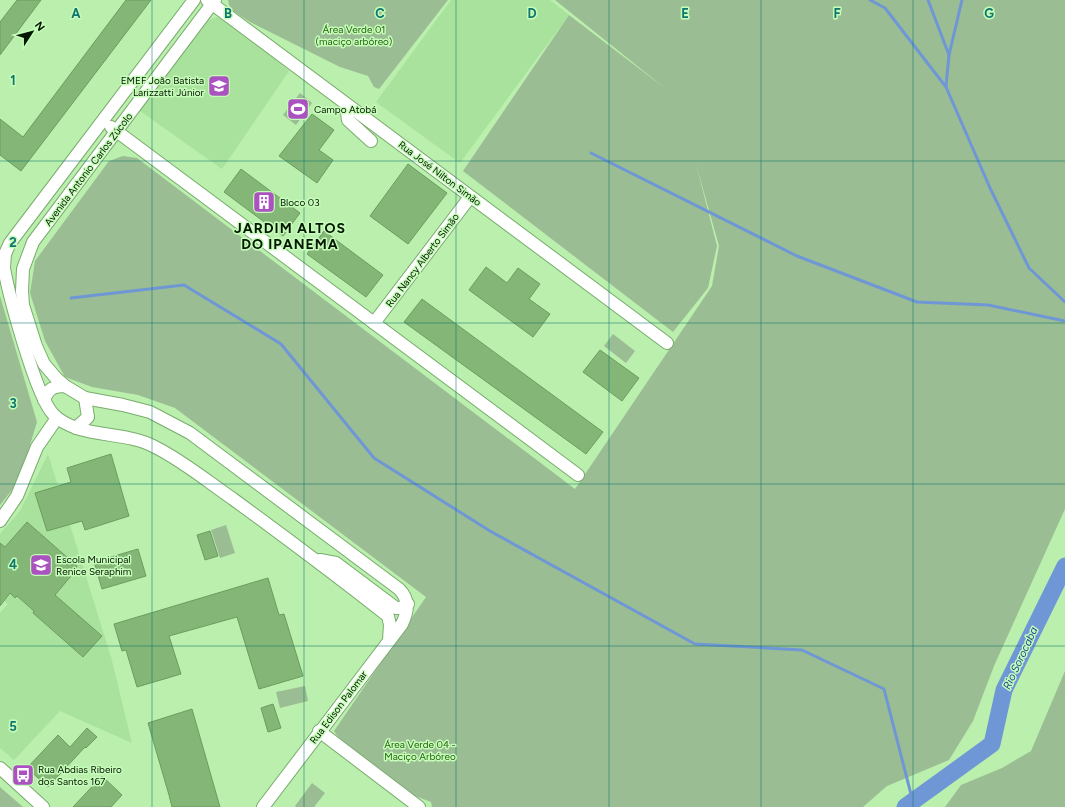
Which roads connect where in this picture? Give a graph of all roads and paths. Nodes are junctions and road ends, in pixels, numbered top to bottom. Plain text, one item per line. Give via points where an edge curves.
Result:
1 (194, 0) edge
2 (211, 1) edge
3 (346, 104) junction
4 (102, 120) junction
5 (117, 132) junction
6 (371, 141) dead end
7 (62, 174) junction
8 (470, 196) junction
9 (33, 242) junction
10 (374, 323) junction
11 (667, 343) dead end
12 (65, 386) junction
13 (85, 398) junction
14 (44, 400) junction
15 (58, 418) junction
16 (76, 428) junction
17 (578, 475) dead end
18 (0, 521) edge
19 (316, 559) junction
20 (408, 604) junction
21 (389, 640) junction
22 (319, 731) junction
23 (0, 768) edge
24 (43, 807) edge
25 (263, 807) edge
26 (419, 807) edge

1 - 4 street, Avenida Antonio Carlos Zúcolo
2 - 3 street, Rua José Nilton Simão
2 - 5 street, Avenida Antonio Carlos Zúcolo
3 - 6 street via 348,120
3 - 8 street, Rua José Nilton Simão
4 - 5 street
4 - 7 street, Avenida Antonio Carlos Zúcolo
5 - 9 street, Avenida Antonio Carlos Zúcolo
5 - 10 street
7 - 9 street, Avenida Antonio Carlos Zúcolo via 61,182 19,238 23,242
7 - 14 street, Avenida Antonio Carlos Zúcolo via 10,243 4,261 5,277
8 - 10 street, Rua Nancy Alberto Simão
8 - 11 street, Rua José Nilton Simão
9 - 12 street, Avenida Antonio Carlos Zúcolo via 23,269 23,305 44,364
10 - 17 street
12 - 13 street
12 - 14 street via 48,390
13 - 16 street via 88,417
13 - 20 street via 150,412 190,433 400,588
14 - 15 street
15 - 16 street
15 - 18 street via 37,447 17,496
16 - 19 street via 122,436 155,447 183,463
19 - 20 street via 336,563 396,608
19 - 21 street via 388,616
20 - 21 street, Rua Edison Palomar via 402,624
21 - 22 street, Rua Edison Palomar
22 - 25 street, Rua Edison Palomar
22 - 26 street
23 - 24 street

